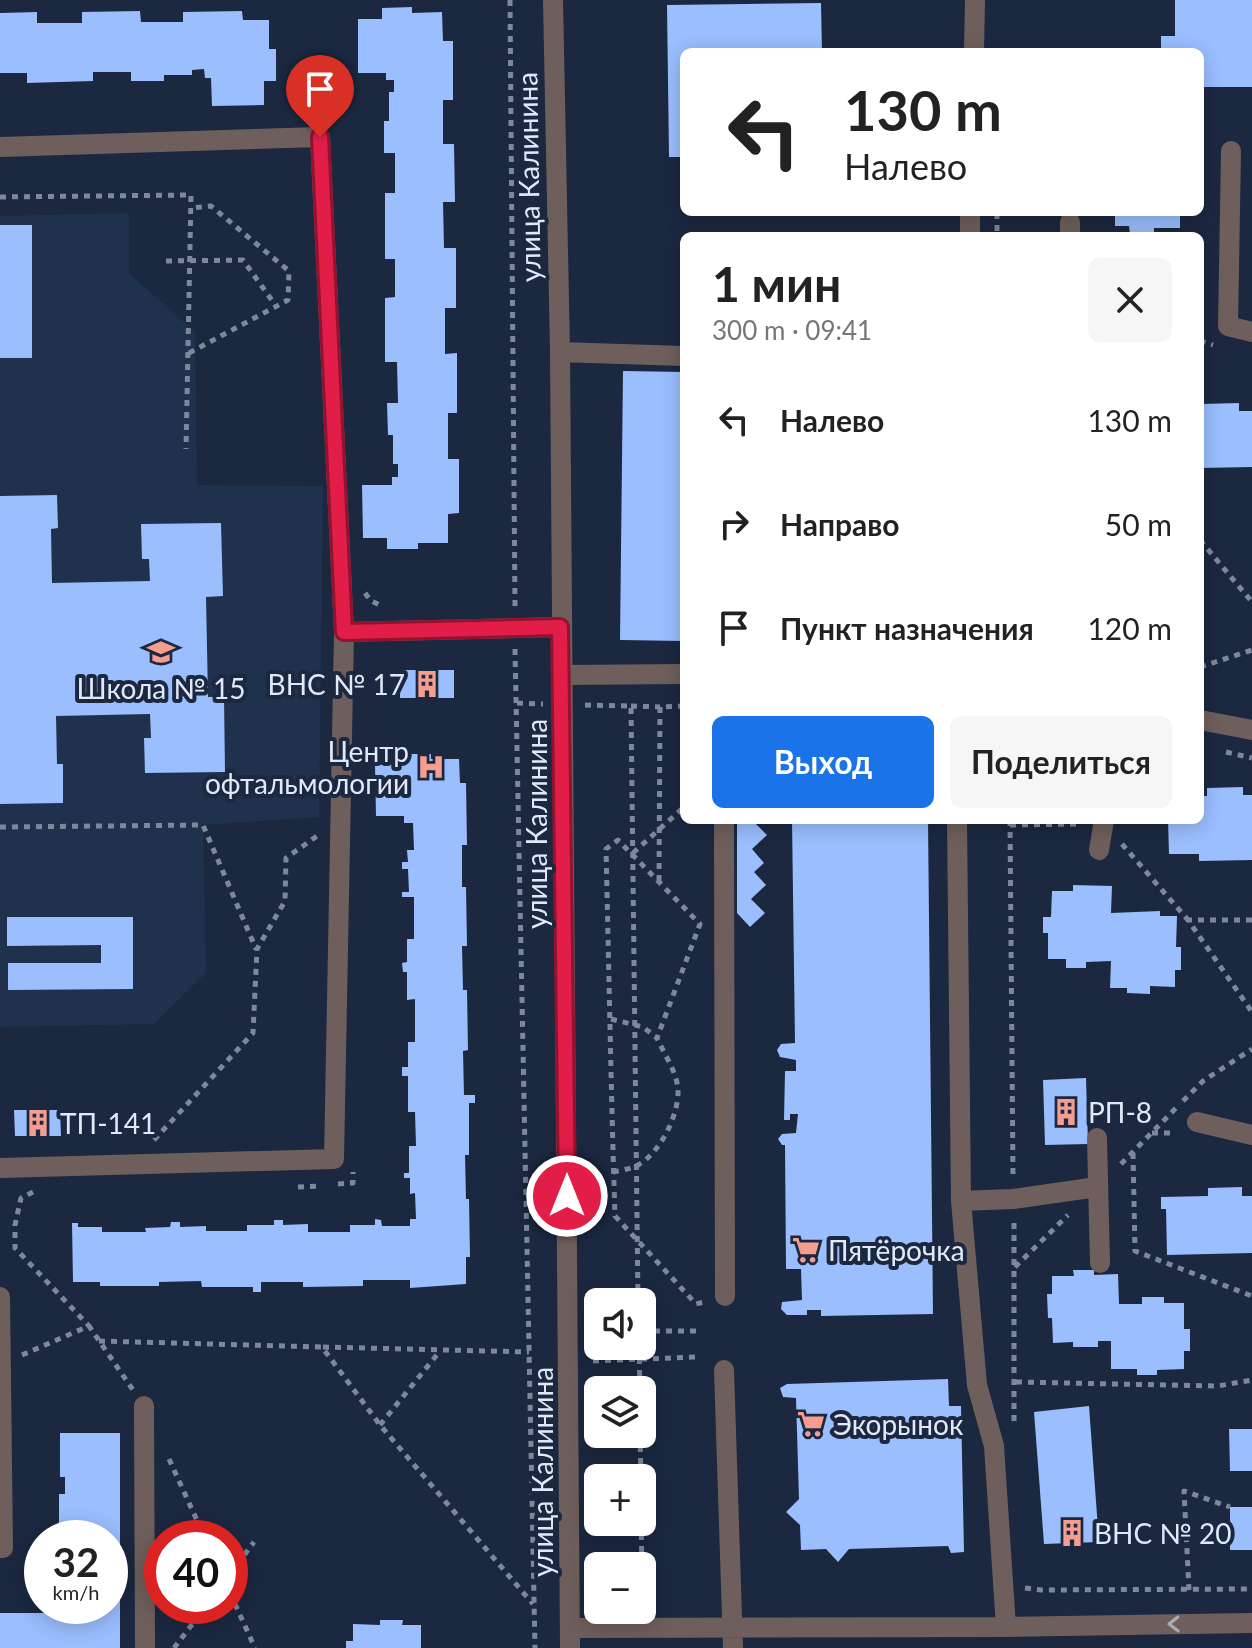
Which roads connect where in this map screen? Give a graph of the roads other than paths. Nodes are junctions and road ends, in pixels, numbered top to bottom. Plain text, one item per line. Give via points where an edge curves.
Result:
1 (553, 0) edge
2 (975, 0) edge
3 (974, 48) edge
4 (0, 147) edge
5 (1231, 151) dead end
6 (1252, 332) edge
7 (560, 352) junction
8 (680, 356) edge
9 (560, 627) junction
10 (344, 632) junction
11 (680, 674) edge
12 (563, 675) junction
13 (1204, 721) edge
14 (1252, 730) edge
15 (724, 824) edge
16 (957, 824) edge
17 (1104, 824) edge
18 (1099, 850) dead end
19 (1197, 1122) dead end
20 (1252, 1135) edge
21 (1097, 1138) dead end
22 (0, 1168) edge
23 (1097, 1187) junction
24 (961, 1201) junction
25 (1100, 1263) dead end
26 (725, 1296) road end
27 (0, 1297) edge
28 (724, 1370) dead end
29 (144, 1406) road end
30 (0, 1548) edge
31 (1252, 1623) edge
32 (732, 1626) junction
33 (1006, 1627) junction
34 (571, 1638) edge
35 (145, 1648) edge
36 (733, 1648) edge

1 - 7 street, улица Калинина
2 - 3 street
4 - 10 street via 320,137
5 - 6 street via 1228,326
7 - 8 street
7 - 9 street, улица Калинина
9 - 10 street
9 - 12 street, улица Калинина
10 - 22 street via 334,1159
11 - 12 street
12 - 34 street, улица Калинина
13 - 14 street
15 - 26 street
16 - 24 street
17 - 18 street
19 - 20 street
21 - 23 street
23 - 24 street
23 - 25 street
24 - 33 street via 977,1385 994,1446
27 - 30 street
28 - 32 street
29 - 35 street
31 -> 33 street
32 - 33 street
32 - 34 street
32 - 36 street

